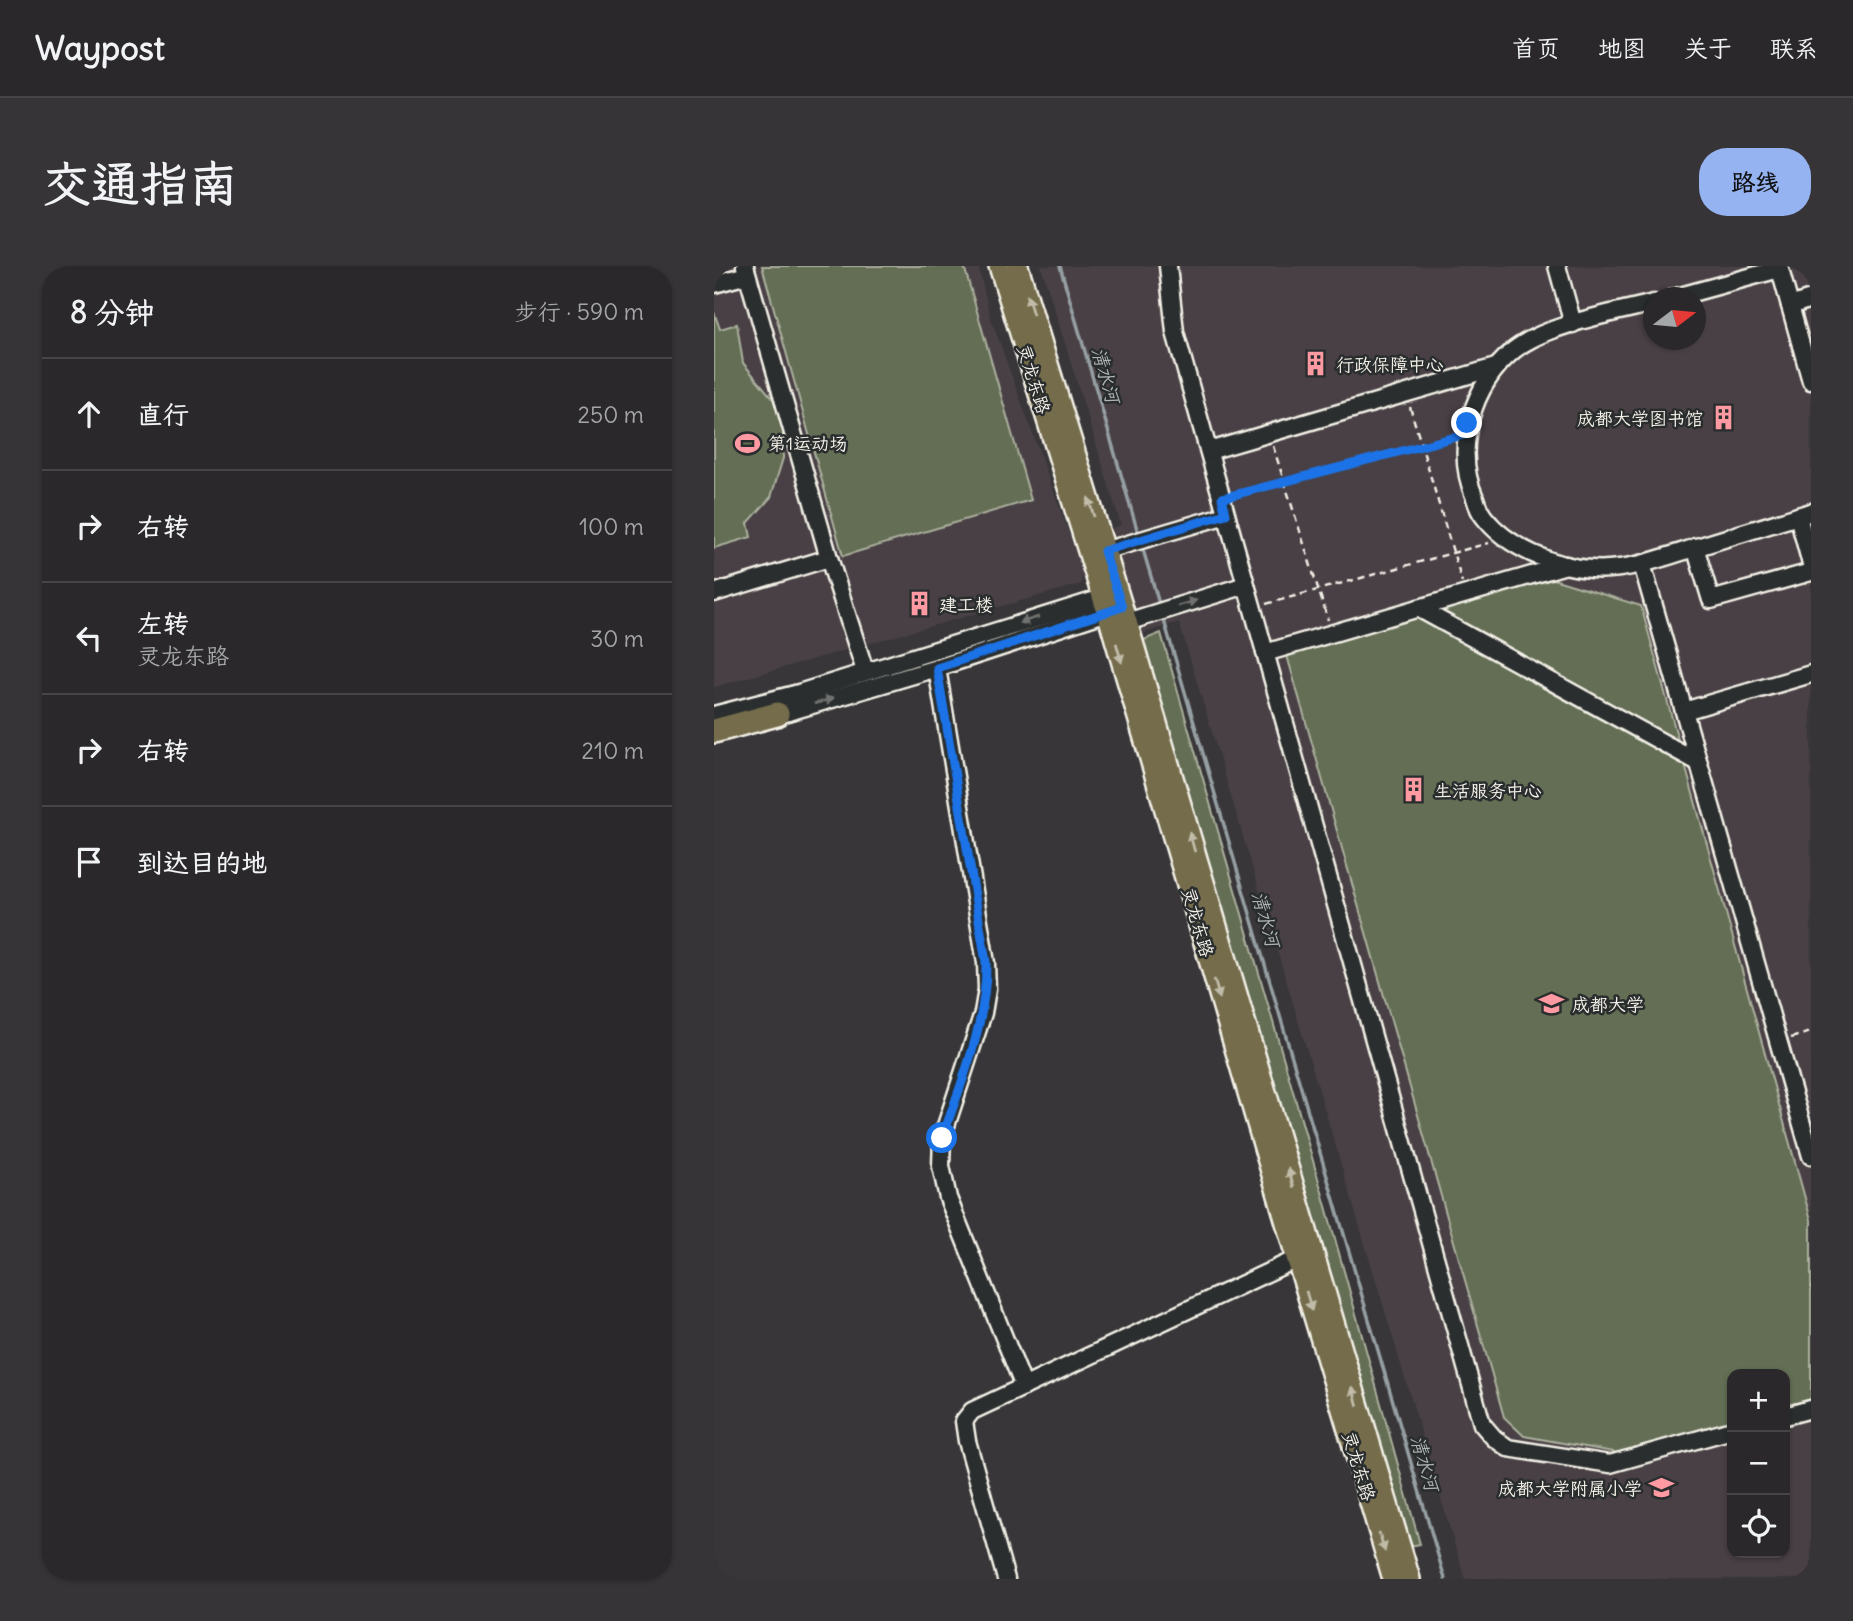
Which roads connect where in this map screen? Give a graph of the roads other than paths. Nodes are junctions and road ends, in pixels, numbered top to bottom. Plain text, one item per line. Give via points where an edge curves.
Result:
1 (999, 266) edge
2 (1018, 266) edge
3 (1557, 266) edge
4 (1779, 267) edge
5 (1167, 269) edge
6 (746, 270) edge
7 (714, 284) edge
8 (1706, 288) edge
9 (1811, 299) edge
10 (1643, 306) edge
11 (1790, 306) junction
12 (1573, 324) junction
13 (1496, 368) junction
14 (1811, 381) edge
15 (1209, 451) junction
16 (1226, 514) junction
17 (1805, 514) edge
18 (1695, 547) junction
19 (1113, 548) junction
20 (829, 558) junction
21 (1642, 564) junction
22 (1811, 564) edge
23 (1566, 565) junction
24 (1811, 572) edge
25 (1238, 588) junction
26 (714, 593) edge
27 (1120, 608) junction
28 (1418, 608) junction
29 (1265, 653) junction
30 (937, 668) junction
31 (865, 671) junction
32 (1811, 674) edge
33 (1684, 711) junction
34 (777, 715) junction
35 (714, 716) edge
36 (714, 731) edge
37 (714, 741) edge
38 (1698, 762) junction
39 (1811, 1156) edge
40 (1305, 1256) junction
41 (1024, 1387) junction
42 (1811, 1409) edge
43 (1790, 1415) edge
44 (1727, 1431) edge
45 (1006, 1579) edge
46 (1393, 1579) edge
47 (1410, 1579) edge

1 - 27 main road, 灵龙东路
19 -> 2 main road, 灵龙东路
3 - 12 street
4 - 8 street
4 - 11 street
5 - 15 street via 1175,332
6 - 7 street
6 - 20 street
9 - 11 street
10 - 12 street
11 - 14 street
12 - 13 street via 1516,348
13 - 15 street
13 - 23 street via 1467,423 1469,485 1482,516 1506,539
15 - 16 street
16 - 19 street
16 - 25 street
17 - 18 street
17 - 22 street
18 - 21 street
18 - 24 street via 1711,600
19 - 27 main road, 灵龙东路
20 - 26 street
20 - 31 street
21 - 23 street via 1592,570
21 - 33 street
23 - 28 street
27 -> 25 street
25 - 29 street via 1252,608
27 - 30 street
27 -> 31 street
27 - 40 main road, 灵龙东路
28 - 29 street
28 - 38 street
29 - 44 street via 1482,1424 1508,1448 1610,1464
34 -> 30 street
30 - 41 street via 987,989 942,1138 941,1166 948,1198
31 - 35 street
32 - 33 street
33 - 38 street
34 - 36 highway
34 - 37 street
38 - 39 street
40 - 41 street
40 -> 46 main road, 灵龙东路
47 -> 40 main road, 灵龙东路
41 - 45 street via 972,1411 964,1420
42 - 43 street

